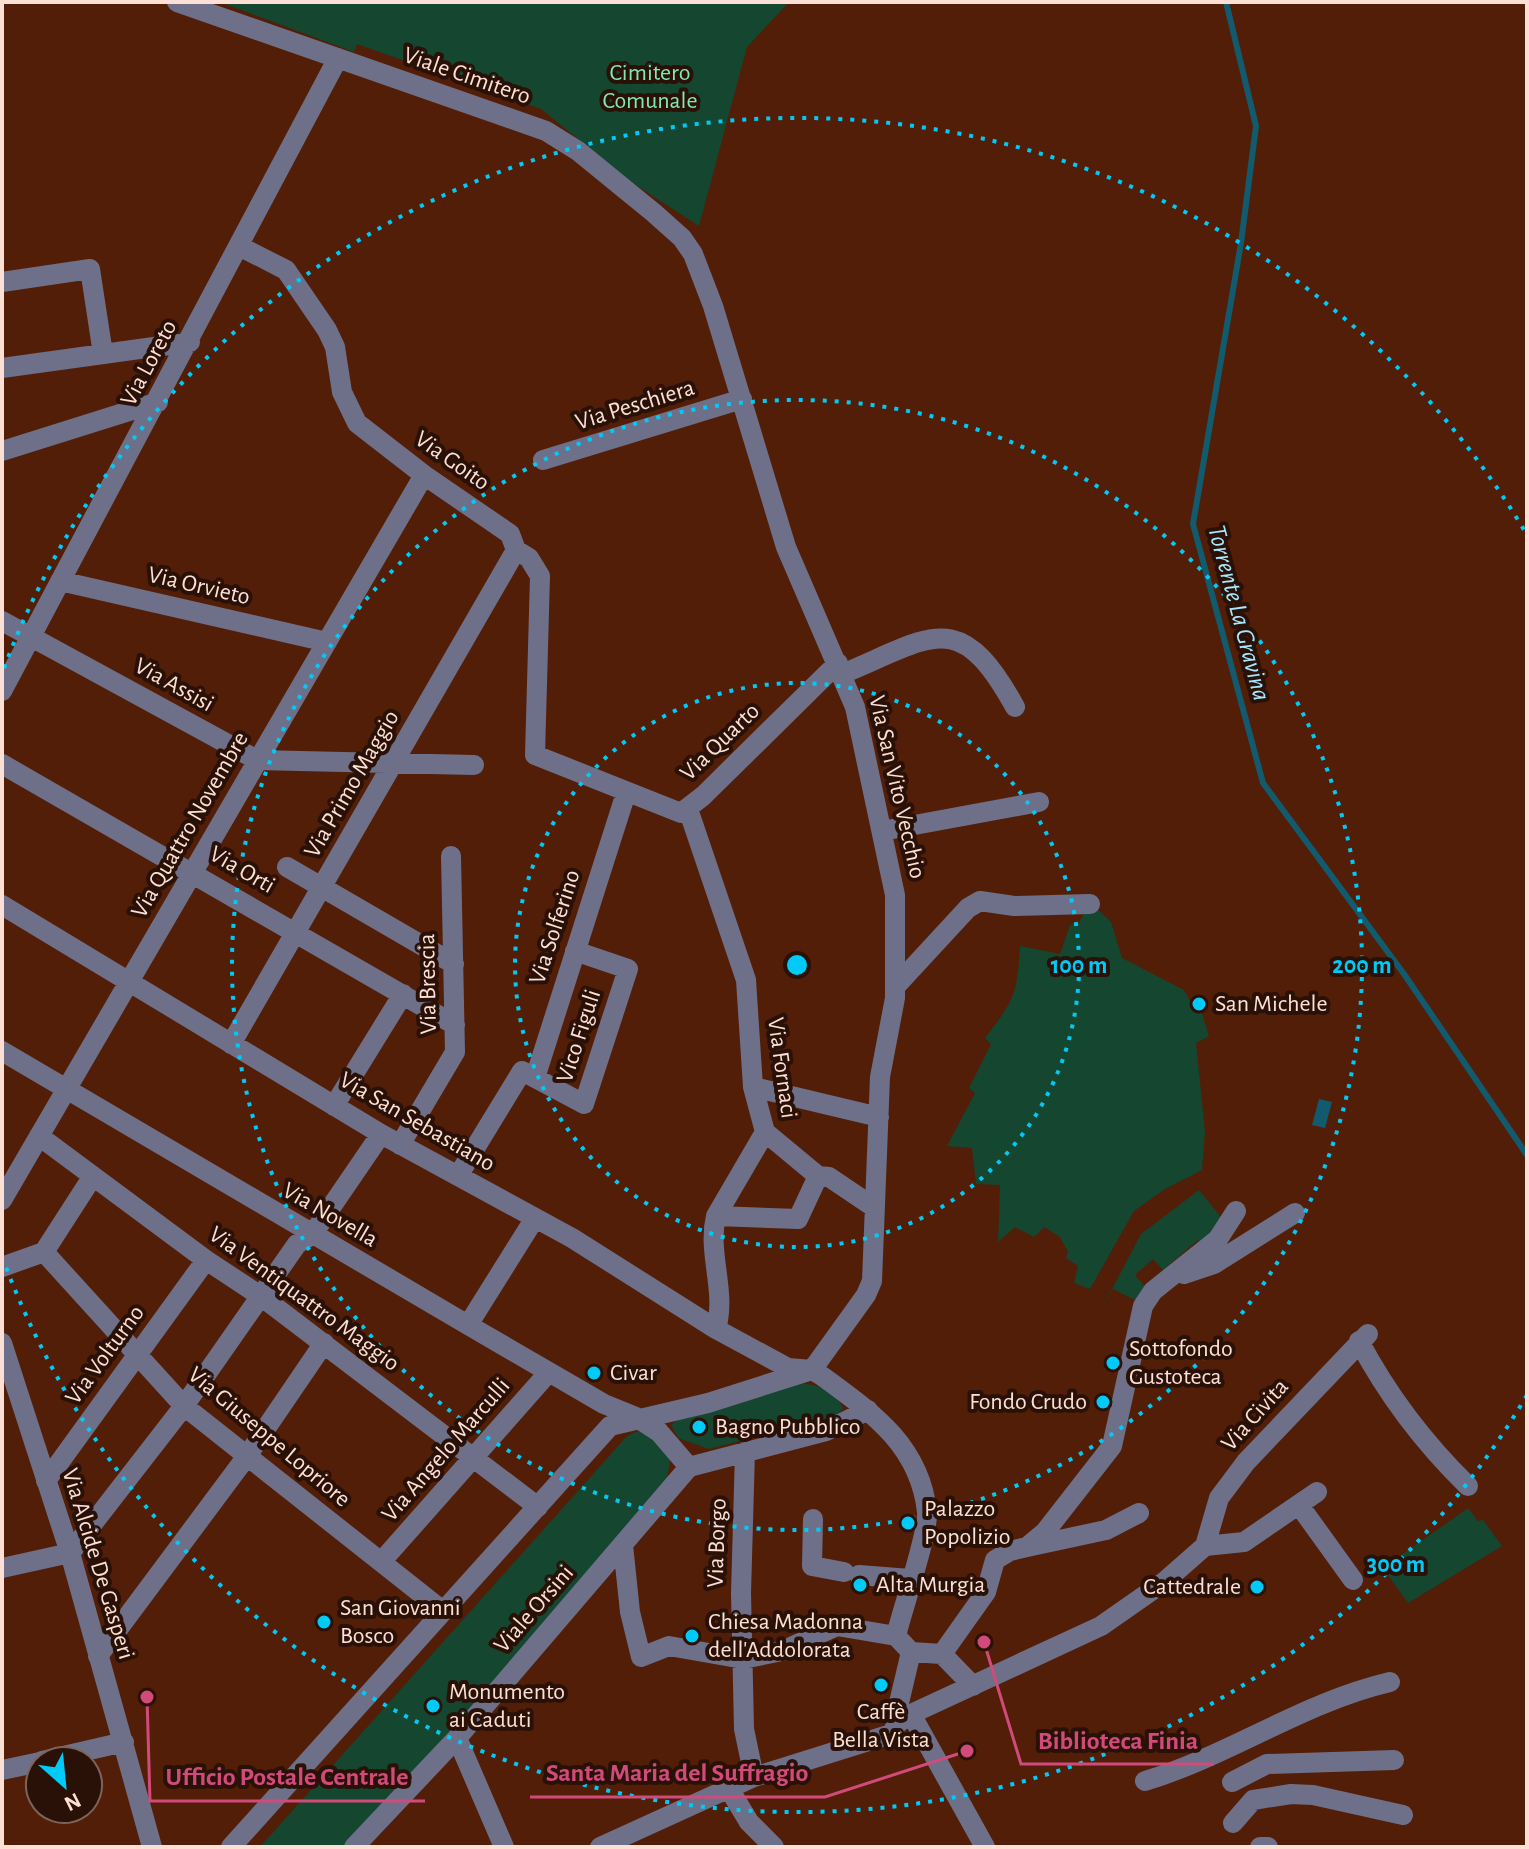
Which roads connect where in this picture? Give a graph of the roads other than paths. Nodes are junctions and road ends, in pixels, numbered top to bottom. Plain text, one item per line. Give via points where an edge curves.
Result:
1 (177, 2) edge
2 (338, 58) junction
3 (241, 247) junction
4 (699, 266) joint
5 (2, 282) edge
6 (190, 342) junction
7 (103, 354) junction
8 (2, 368) edge
9 (742, 399) junction
10 (158, 402) junction
11 (2, 451) edge
12 (543, 460) dead end
13 (424, 475) junction
14 (516, 550) junction
15 (60, 581) junction
16 (2, 621) edge
17 (32, 636) junction
18 (327, 642) junction
19 (840, 668) junction
20 (2, 691) edge
21 (1015, 707) dead end
22 (535, 755) joint
23 (257, 760) junction
24 (2, 764) edge
25 (393, 765) junction
26 (474, 765) dead end
27 (626, 793) junction
28 (1039, 802) dead end
29 (688, 809) junction
30 (882, 831) junction
31 (451, 856) dead end
32 (287, 867) dead end
33 (194, 873) junction
34 (322, 888) junction
35 (1090, 904) dead end
36 (2, 905) edge
37 (297, 932) junction
38 (575, 951) junction
39 (454, 964) junction
40 (129, 983) junction
41 (895, 987) junction
42 (403, 994) junction
43 (455, 1025) junction
44 (231, 1044) junction
45 (2, 1051) edge
46 (528, 1075) junction
47 (753, 1087) junction
48 (66, 1089) junction
49 (334, 1106) junction
50 (879, 1117) junction
51 (765, 1132) junction
52 (381, 1134) junction
53 (39, 1136) junction
54 (400, 1145) junction
55 (93, 1176) junction
56 (458, 1176) junction
57 (818, 1176) junction
58 (2, 1200) edge
59 (872, 1206) junction
60 (1236, 1211) dead end
61 (1295, 1213) dead end
62 (716, 1216) junction
63 (535, 1218) junction
64 (312, 1235) junction
65 (44, 1252) junction
66 (206, 1260) junction
67 (2, 1267) edge
68 (1173, 1277) junction
69 (262, 1297) junction
70 (468, 1325) junction
71 (716, 1329) junction
72 (2, 1343) edge
73 (324, 1343) junction
74 (137, 1356) junction
75 (812, 1370) junction
76 (549, 1372) junction
77 (184, 1406) junction
78 (868, 1410) junction
79 (636, 1417) junction
80 (745, 1452) junction
81 (247, 1456) junction
82 (473, 1458) junction
83 (689, 1467) junction
84 (46, 1481) junction
85 (1468, 1486) dead end
86 (1317, 1492) dead end
87 (1299, 1505) junction
88 (538, 1507) junction
89 (1139, 1513) dead end
90 (813, 1519) dead end
91 (623, 1545) junction
92 (1205, 1546) junction
93 (1027, 1547) junction
94 (70, 1553) junction
95 (381, 1562) junction
96 (2, 1568) edge
97 (910, 1579) junction
98 (1353, 1580) dead end
99 (443, 1611) junction
100 (896, 1636) junction
101 (911, 1652) junction
102 (942, 1654) junction
103 (98, 1656) junction
104 (743, 1659) junction
105 (1390, 1682) dead end
106 (973, 1686) junction
107 (904, 1718) junction
108 (457, 1738) junction
109 (124, 1742) junction
110 (104, 1747) edge
111 (1205, 1758) junction
112 (1394, 1760) dead end
113 (24, 1765) edge
114 (2, 1770) edge
115 (754, 1777) junction
116 (1145, 1781) dead end
117 (1232, 1782) junction
118 (728, 1787) junction
119 (1253, 1800) junction
120 (1403, 1815) dead end
121 (1233, 1823) dead end
122 (152, 1847) edge
123 (231, 1847) edge
124 (354, 1847) edge
125 (504, 1847) edge
126 (600, 1847) edge
127 (774, 1847) edge
128 (985, 1847) edge
129 (1260, 1847) edge
130 (1268, 1847) edge

1 - 2 street, Viale Cimitero
2 - 3 street, Via Loreto
2 - 4 street, Viale Cimitero via 546,131 654,213 682,238
3 - 6 street, Via Loreto
3 - 13 street, Via Goito via 286,270 335,347 342,392 357,423
4 - 9 street, Via San Vito Vecchio
5 - 7 street via 90,269
6 - 7 street
6 - 10 street, Via Loreto
7 - 8 street
9 - 12 street, Via Peschiera
9 - 19 street, Via San Vito Vecchio via 786,547
10 - 11 street
10 - 15 street, Via Loreto
13 - 14 street, Via Goito via 510,534
13 - 18 street, Via Quattro Novembre
14 - 22 street, Via Goito via 529,558 540,576
14 - 25 street, Via Primo Maggio
15 - 17 street, Via Loreto
15 - 18 street, Via Orvieto
16 - 17 street, Via Assisi
17 - 20 street, Via Loreto
17 - 23 street, Via Assisi
18 - 23 street, Via Quattro Novembre
19 - 21 street via 938,637 959,639 984,660
19 - 29 street, Via Quarto
19 - 30 street, Via San Vito Vecchio via 855,707
22 - 27 street, Via Quarto
23 - 25 street, Via Assisi
23 - 33 street, Via Quattro Novembre
24 - 33 street, Via Orti
25 - 26 street, Via Assisi
25 - 34 street, Via Primo Maggio
27 - 29 street, Via Quarto via 675,814
27 - 38 street, Via Solferino
28 - 30 street
29 - 47 street, Via Fornaci via 746,980
30 - 41 street, Via San Vito Vecchio via 895,895
31 - 39 street, Via Brescia
32 - 34 street
33 - 37 street, Via Orti
33 - 40 street, Via Quattro Novembre
34 - 37 street, Via Primo Maggio
34 - 39 street
35 - 41 street via 1014,906 980,901
36 - 40 street, Via San Sebastiano
37 - 42 street, Via Orti
37 - 44 street, Via Primo Maggio
38 - 46 street, Via Solferino
38 - 46 street, Vico Figuli via 628,969 584,1104
39 - 43 street, Via Brescia
40 - 44 street, Via San Sebastiano
40 - 48 street, Via Quattro Novembre
41 - 50 street, Via San Vito Vecchio
42 - 43 street, Via Orti
42 - 49 street
43 - 54 street, Via Brescia via 455,1052
44 - 49 street, Via San Sebastiano
45 - 48 street, Via Novella
46 - 56 street, Via Solferino
47 - 50 street
47 - 51 street, Via Fornaci
48 - 53 street, Via Quattro Novembre
48 - 64 street, Via Novella
49 - 52 street, Via San Sebastiano
50 - 59 street, Via San Vito Vecchio
51 - 57 street
51 - 62 street, Via Fornaci
52 - 54 street, Via San Sebastiano
52 - 64 street
53 - 55 street, Via Ventiquattro Maggio
53 - 58 street, Via Quattro Novembre
54 - 56 street, Via San Sebastiano
55 - 65 street
55 - 66 street, Via Ventiquattro Maggio
56 - 63 street, Via San Sebastiano
57 - 59 street via 829,1177
57 - 62 street via 798,1219
59 - 75 street, Via San Vito Vecchio via 875,1246 866,1295
60 - 68 street via 1218,1239
61 - 68 street via 1214,1264
62 - 71 street via 722,1309
63 - 70 street
63 - 71 street, Via San Sebastiano
64 - 69 street via 297,1244
64 - 70 street, Via Novella
65 - 67 street
65 - 74 street, Via Giuseppe Lopriore
66 - 69 street, Via Ventiquattro Maggio
66 - 74 street, Via Volturno
68 - 93 street via 1143,1306 1112,1446 1045,1532
69 - 73 street, Via Ventiquattro Maggio
69 - 77 street
70 - 76 street, Via Novella
71 - 75 street, Via San Sebastiano via 788,1368
72 - 84 street, Via Alcide De Gasperi
73 - 81 street
73 - 82 street, Via Ventiquattro Maggio
74 - 77 street, Via Giuseppe Lopriore
74 - 84 street, Via Volturno
75 - 78 street
75 - 79 street via 708,1403
76 - 79 street, Via Novella
76 - 82 street, Via Angelo Marculli
77 - 81 street, Via Giuseppe Lopriore
77 - 94 street
78 - 80 street via 826,1431
78 - 97 street via 885,1422 912,1462 927,1513
79 - 83 street, Via Novella via 666,1439
79 - 88 street via 610,1426
80 - 83 street
80 - 104 street, Via Borgo
81 - 95 street, Via Giuseppe Lopriore
81 - 103 street
82 - 88 street, Via Ventiquattro Maggio
82 - 95 street, Via Angelo Marculli
83 - 91 street, Viale Orsini
84 - 94 street, Via Alcide De Gasperi
85 - 92 street, Via Civita via 1385,1390 1364,1338 1246,1462 1219,1498
86 - 87 street
87 - 92 street via 1244,1542
87 - 98 street
88 - 99 street
89 - 93 street via 1106,1530
90 - 97 street via 812,1566
91 - 104 street via 641,1657 669,1646
91 - 108 street, Viale Orsini
92 - 106 street via 1101,1626
93 - 102 street via 995,1560 986,1592
94 - 96 street
94 - 103 street, Via Alcide De Gasperi
95 - 99 street, Via Giuseppe Lopriore
97 - 100 street
99 - 123 street
100 - 101 street
100 - 104 street via 837,1626 782,1651
101 - 102 street
101 - 107 street via 898,1707
102 - 106 street
103 - 109 street, Via Alcide De Gasperi
104 - 115 street, Via Borgo via 744,1729
105 - 111 street via 1345,1692
106 - 107 street
107 - 115 street via 891,1734
107 - 128 street
108 - 124 street, Viale Orsini
108 - 125 street
109 - 110 street
109 - 122 street, Via Alcide De Gasperi
111 - 116 street
111 - 117 street
112 - 117 street via 1267,1764
113 - 114 street
115 - 118 street
117 - 119 street
118 - 126 street
118 - 127 street via 749,1822
119 - 120 street via 1313,1795
119 - 121 street
129 - 130 street

